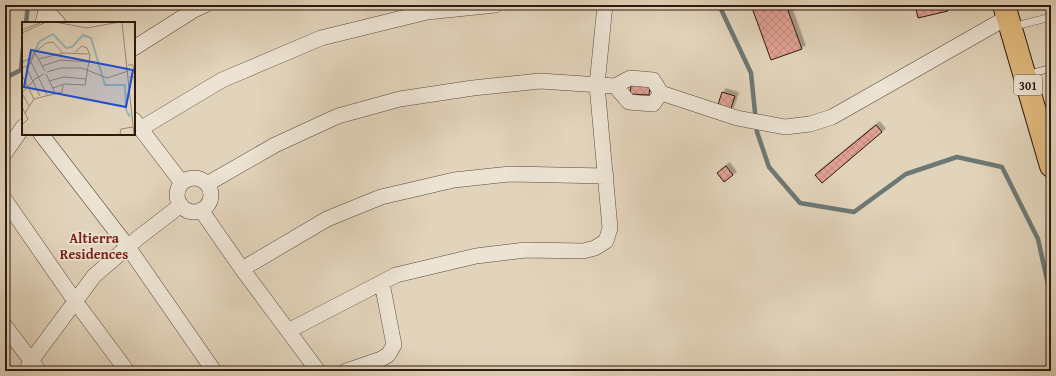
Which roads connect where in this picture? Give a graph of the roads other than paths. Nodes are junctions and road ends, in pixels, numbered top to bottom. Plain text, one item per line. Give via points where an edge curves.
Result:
1 (205, 5) edge
2 (495, 5) edge
3 (598, 5) edge
4 (605, 5) edge
5 (46, 13) edge
6 (1008, 17) edge
7 (1051, 17) edge
8 (57, 22) edge
9 (135, 47) edge
10 (1051, 68) edge
11 (1025, 76) junction
12 (597, 85) junction
13 (615, 86) junction
14 (661, 93) junction
15 (137, 125) edge
16 (22, 128) edge
17 (42, 135) edge
18 (5, 153) edge
19 (1051, 166) edge
20 (606, 176) junction
21 (182, 183) junction
22 (207, 184) junction
23 (5, 200) edge
24 (180, 205) junction
25 (201, 210) junction
26 (128, 247) junction
27 (242, 269) junction
28 (382, 283) junction
29 (75, 301) junction
30 (5, 326) edge
31 (288, 331) junction
32 (32, 368) edge
33 (127, 371) edge
34 (214, 371) edge
35 (318, 371) edge
36 (346, 371) edge

1 - 9 street
2 - 15 street via 427,12 321,38 222,80
3 - 4 street
4 - 12 street
5 - 8 street
6 - 7 lane
6 - 11 main road, 301
6 - 14 street via 832,117 810,124 785,127 737,118
10 - 11 lane
11 - 19 main road, 301
12 - 13 street
12 - 20 street
12 - 22 street via 540,81 400,99 338,116 274,145
13 - 14 street via 630,78 654,80
13 - 14 street via 629,102 653,104
15 - 21 street
16 - 18 street
17 - 26 street
20 - 27 street via 510,174 454,180 381,197 327,219
20 - 28 street via 610,228 606,241 595,248 583,252 526,250 476,256 396,275
21 - 22 street via 197,178
21 - 24 street via 177,196
22 - 25 street via 211,198
23 - 29 street
24 - 25 street via 190,211
24 - 26 street
25 - 27 street
26 - 29 street via 94,276
26 - 34 street
27 - 31 street
28 - 31 street
28 - 36 street via 394,345 388,355 381,359
29 - 32 street
29 - 33 street
30 - 32 street
31 - 35 street

